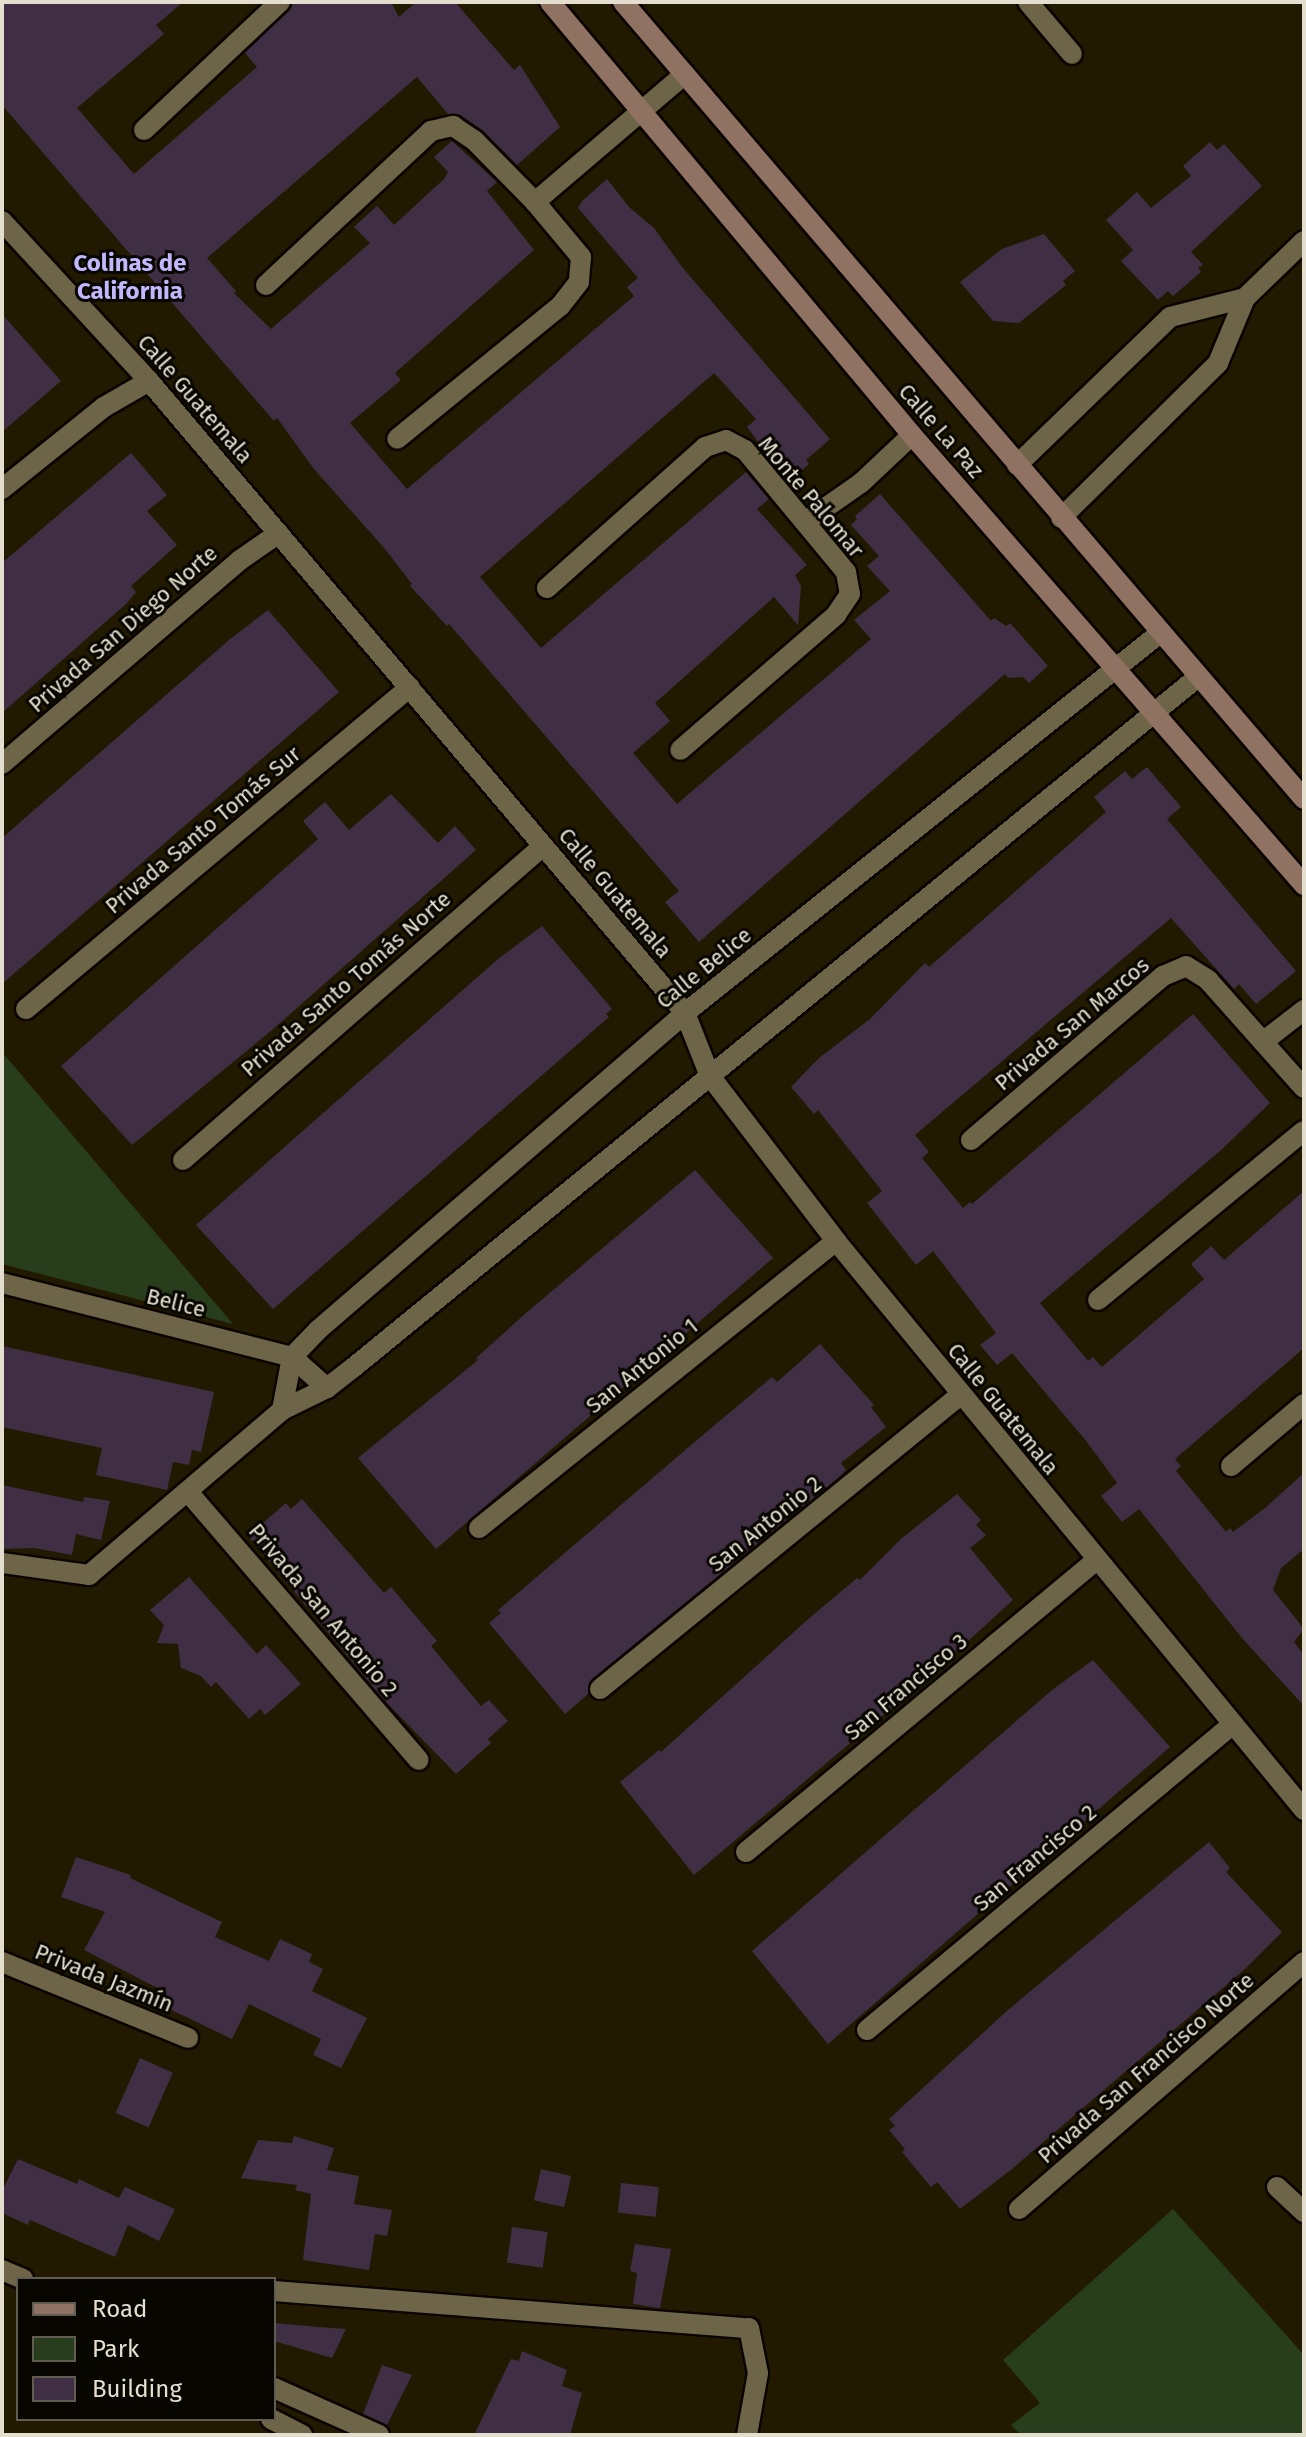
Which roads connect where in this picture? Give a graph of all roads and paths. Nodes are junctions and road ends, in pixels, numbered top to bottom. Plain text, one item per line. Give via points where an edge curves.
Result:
1 (280, 2) edge
2 (550, 2) edge
3 (623, 2) edge
4 (1028, 2) edge
5 (1072, 54) dead end
6 (685, 74) junction
7 (642, 111) junction
8 (144, 130) dead end
9 (535, 202) junction
10 (4, 226) edge
11 (1304, 241) edge
12 (266, 285) dead end
13 (1245, 298) junction
14 (149, 381) junction
15 (912, 435) junction
16 (397, 439) dead end
17 (1017, 465) junction
18 (2, 489) edge
19 (1061, 518) junction
20 (805, 522) junction
21 (279, 533) junction
22 (547, 588) dead end
23 (1160, 633) junction
24 (1115, 668) junction
25 (1198, 677) junction
26 (410, 687) junction
27 (1154, 713) junction
28 (680, 750) dead end
29 (2, 764) edge
30 (1304, 799) edge
31 (543, 846) junction
32 (1304, 885) edge
33 (26, 1009) dead end
34 (1304, 1010) edge
35 (685, 1013) junction
36 (1264, 1041) junction
37 (710, 1076) junction
38 (1304, 1088) edge
39 (1304, 1131) edge
40 (971, 1140) dead end
41 (183, 1160) dead end
42 (836, 1241) junction
43 (2, 1283) edge
44 (1098, 1300) dead end
45 (292, 1357) junction
46 (327, 1388) junction
47 (960, 1395) junction
48 (1304, 1404) edge
49 (282, 1410) junction
50 (1231, 1466) dead end
51 (189, 1493) junction
52 (479, 1528) dead end
53 (1096, 1560) junction
54 (2, 1563) edge
55 (600, 1689) dead end
56 (1233, 1724) junction
57 (419, 1760) dead end
58 (1304, 1810) edge
59 (746, 1852) dead end
60 (2, 1962) edge
61 (1304, 1962) edge
62 (867, 2030) dead end
63 (188, 2038) dead end
64 (1277, 2187) dead end
65 (1019, 2209) dead end
66 (1304, 2212) edge
67 (276, 2291) edge
68 (276, 2389) edge
69 (275, 2421) edge
70 (302, 2435) edge
71 (379, 2435) edge
72 (747, 2435) edge

1 - 8 street
2 - 7 main road, Calle La Paz
3 - 6 main road, Calle La Paz
4 - 5 street
6 - 7 street
6 - 17 main road, Calle La Paz
7 - 9 street
7 - 15 main road, Calle La Paz
9 - 12 street via 474,140 453,126 431,131
9 - 16 street via 581,257 579,282 560,306
10 - 14 street, Calle Guatemala
11 - 13 street
13 - 17 street via 1170,317
13 - 19 street via 1218,363
14 - 18 street via 104,407
14 - 21 street, Calle Guatemala
15 - 20 street via 861,483
15 - 24 main road, Calle La Paz
17 - 19 main road, Calle La Paz
19 - 23 main road, Calle La Paz
20 - 22 street, Monte Palomar via 745,450 726,440 705,447
20 - 28 street, Monte Palomar via 846,572 850,594 836,615
21 - 26 street, Calle Guatemala
21 - 29 street, Privada San Diego Norte via 240,560
23 - 24 street, Calle Belice
23 - 25 main road, Calle La Paz
24 - 27 main road, Calle La Paz
24 - 35 street, Calle Belice
25 - 27 street
25 - 30 main road, Calle La Paz
26 - 31 street, Calle Guatemala
26 - 33 street, Privada Santo Tomás Sur
27 - 32 main road, Calle La Paz
27 - 37 street
31 - 35 street, Calle Guatemala
31 - 41 street, Privada Santo Tomás Norte
34 - 36 street
35 - 37 street, Calle Guatemala
35 - 45 street, Calle Belice
36 - 38 street, Privada San Marcos
36 - 40 street, Privada San Marcos via 1208,980 1186,966 1163,976
37 - 42 street, Calle Guatemala
37 - 46 street
39 - 44 street
42 - 47 street, Calle Guatemala
42 - 52 street, San Antonio 1
43 - 45 street, Belice
45 - 46 street, Belice
45 - 49 street
46 - 49 street
47 - 53 street, Calle Guatemala
47 - 55 street, San Antonio 2
48 - 50 street
49 - 51 street
51 - 54 street via 89,1575
51 - 57 street, Privada San Antonio 2
53 - 56 street, Calle Guatemala
53 - 59 street, San Francisco 3
56 - 58 street, Calle Guatemala
56 - 62 street, San Francisco 2
60 - 63 street, Privada Jazmín
61 - 65 street, Privada San Francisco Norte
64 - 66 street
67 - 72 street via 749,2328 758,2373
68 - 71 street
69 - 70 street

